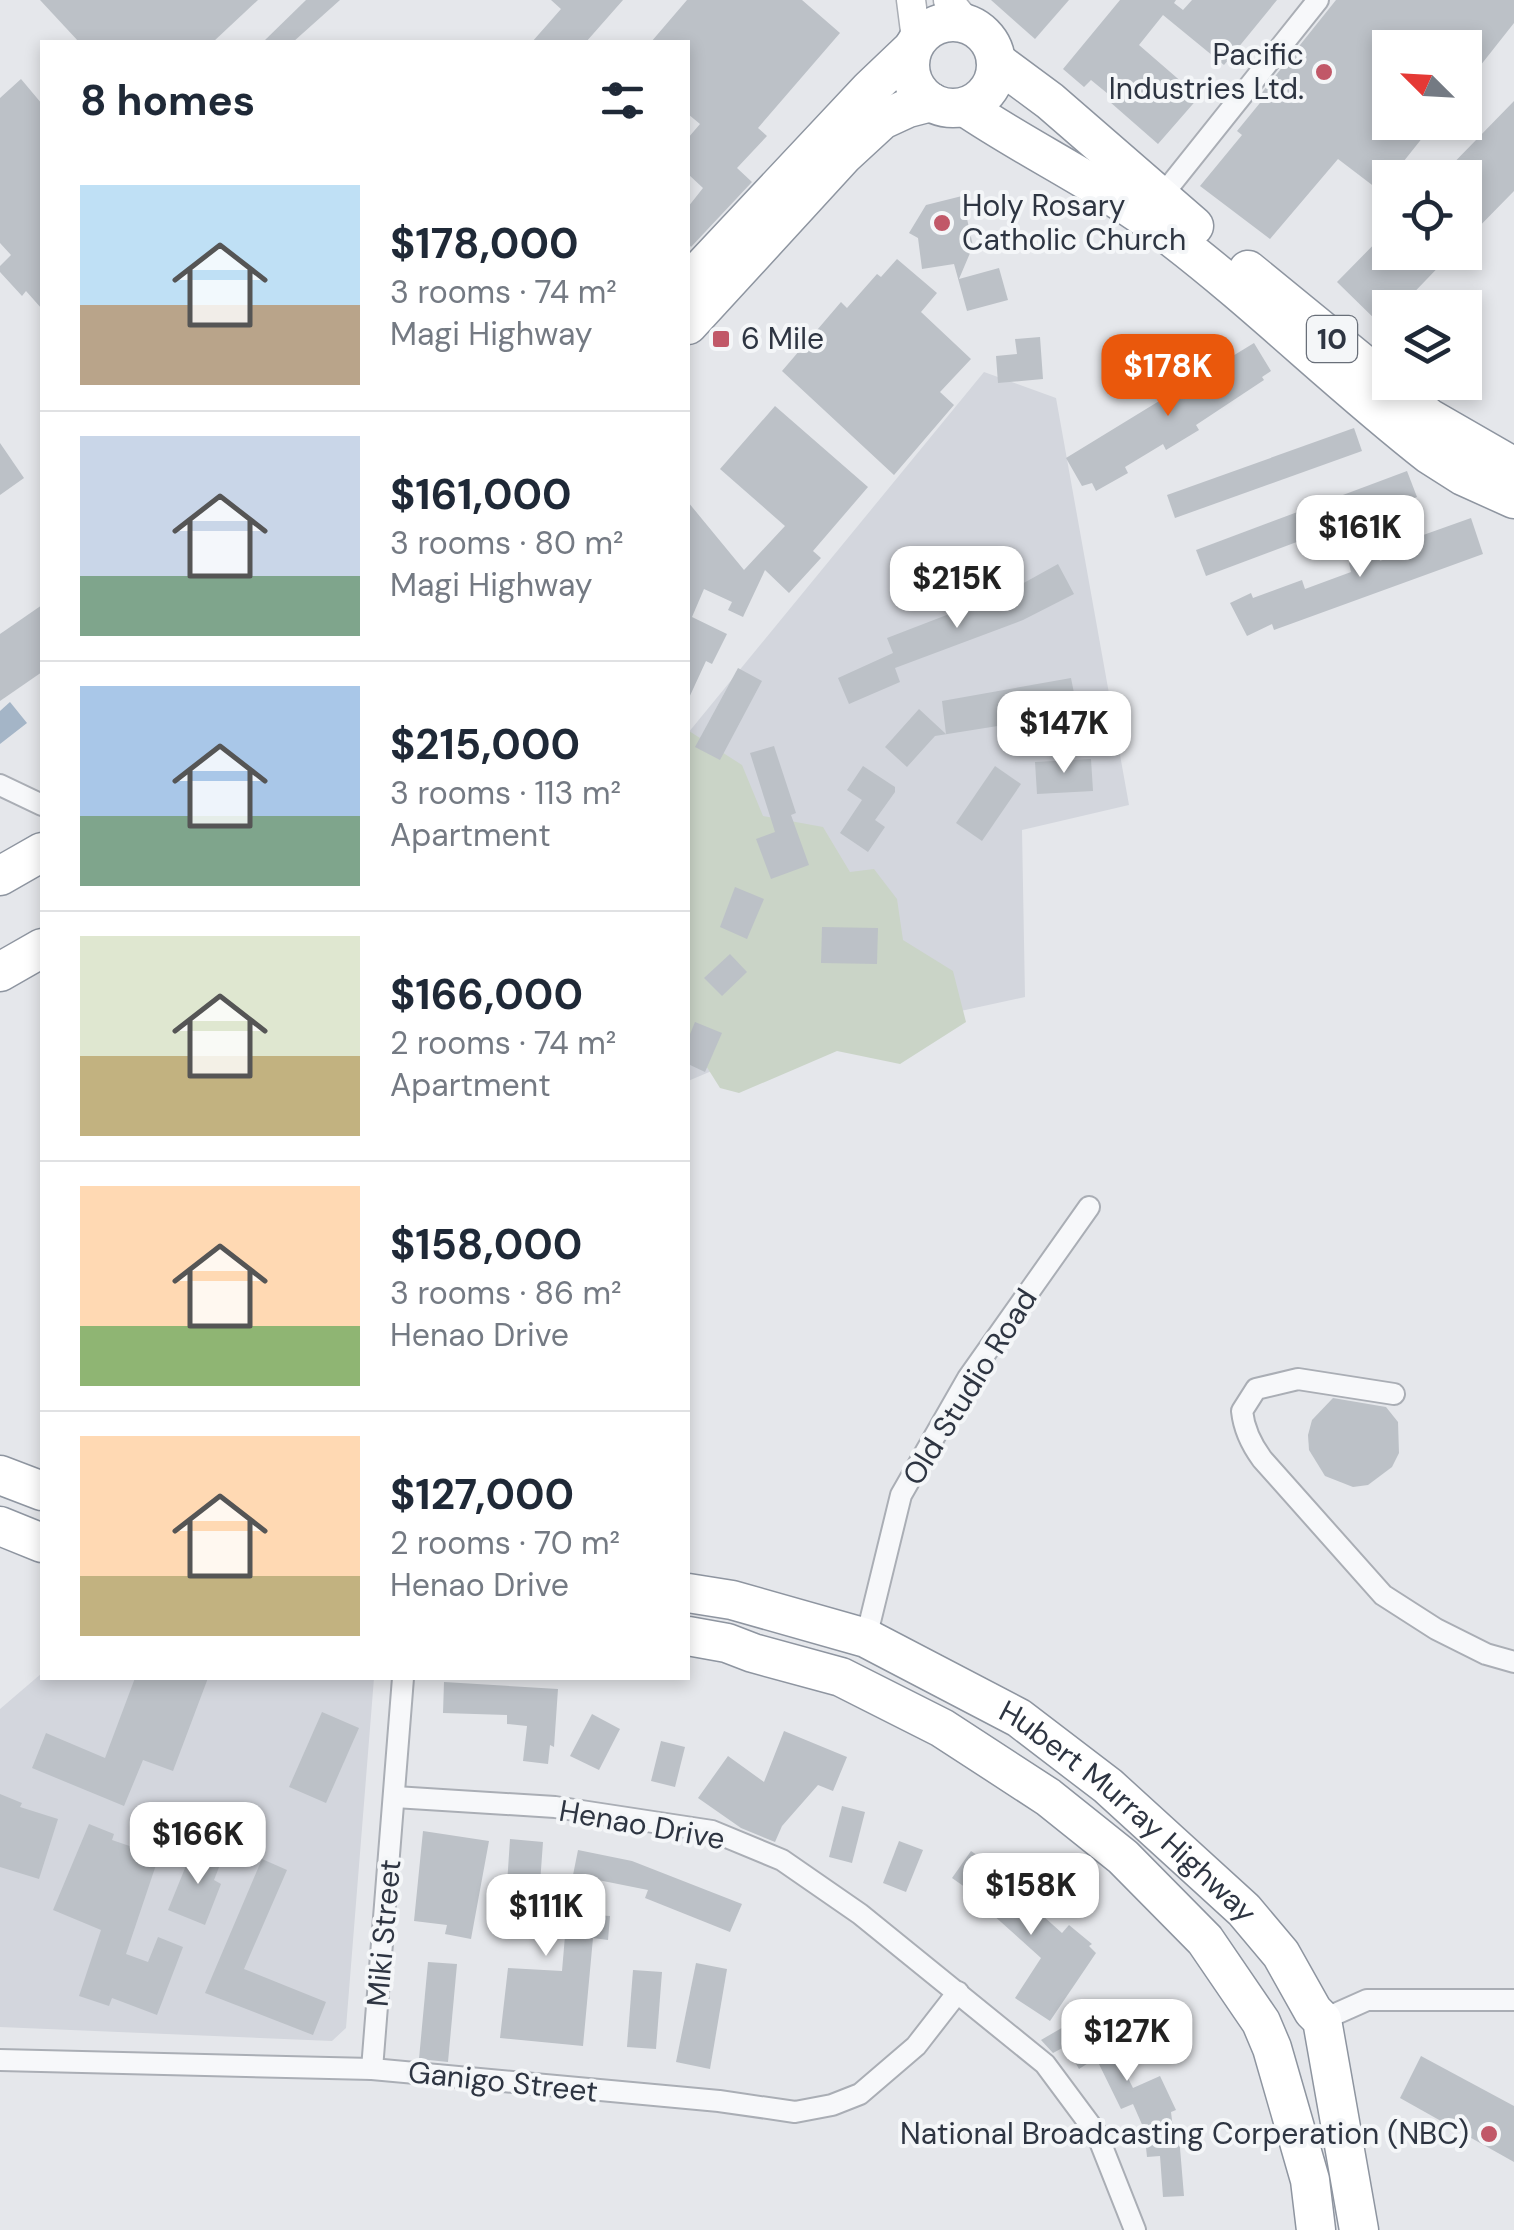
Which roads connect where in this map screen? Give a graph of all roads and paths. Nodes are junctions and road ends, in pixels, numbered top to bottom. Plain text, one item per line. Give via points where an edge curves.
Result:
1 (911, 0) edge
2 (1318, 0) edge
3 (959, 12) edge
4 (914, 44) junction
5 (996, 61) junction
6 (948, 104) junction
7 (1160, 198) junction
8 (690, 277) edge
9 (690, 323) edge
10 (1514, 467) edge
11 (1514, 500) edge
12 (0, 784) edge
13 (40, 803) edge
14 (40, 853) edge
15 (0, 876) edge
16 (40, 949) edge
17 (0, 972) edge
18 (1090, 1207) dead end
19 (1394, 1394) dead end
20 (0, 1475) edge
21 (40, 1490) edge
22 (0, 1526) edge
23 (40, 1541) edge
24 (690, 1593) edge
25 (690, 1636) edge
26 (866, 1638) junction
27 (1514, 1662) edge
28 (403, 1680) edge
29 (395, 1797) junction
30 (958, 1992) junction
31 (1514, 2000) edge
32 (1322, 2020) junction
33 (0, 2060) edge
34 (372, 2069) junction
35 (1310, 2180) junction
36 (1136, 2230) edge
37 (1316, 2230) edge
38 (1358, 2230) edge

1 - 4 main road
2 - 7 street
3 - 4 highway
3 - 5 highway via 984,34
4 - 6 highway via 916,89
4 - 8 highway
5 - 6 highway via 988,90
5 - 7 highway, 10
6 - 9 highway via 908,108 882,120
6 - 11 highway, 10 via 1068,167 1166,232 1430,455
7 - 10 highway, 10 via 1429,418
12 - 13 street
14 - 15 highway
16 - 17 highway
18 - 26 street, Old Studio Road via 968,1378 901,1495
19 - 27 street via 1286,1381 1256,1389 1243,1422 1262,1459 1383,1595 1436,1629
20 - 21 highway
22 - 23 highway
24 - 26 highway, Hubert Murray Highway
25 - 35 highway, Hubert Murray Highway via 841,1676 942,1728 1123,1856 1206,1940 1260,2022
26 - 32 highway, Hubert Murray Highway via 1019,1718 1108,1786 1244,1910
28 - 29 street, Miki Street
29 - 30 street, Henao Drive via 555,1808 712,1832 782,1860
29 - 34 street, Miki Street
30 - 34 street, Ganigo Street via 916,2046 860,2094 795,2112
30 - 36 street, Henao Drive via 1046,2064 1097,2134
31 - 32 street via 1367,2000
32 - 35 highway via 1296,2026 1288,2038
32 - 38 highway, Hubert Murray Highway
33 - 34 street, Ganigo Street
35 - 37 highway, Hubert Murray Highway

